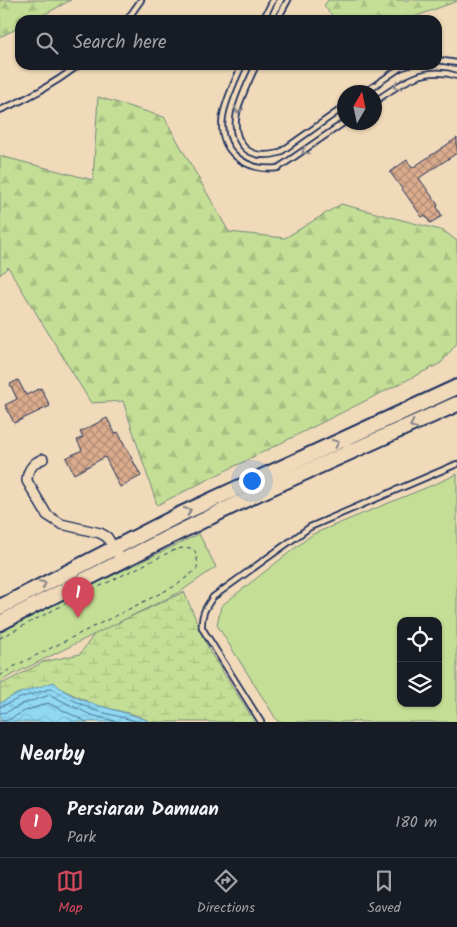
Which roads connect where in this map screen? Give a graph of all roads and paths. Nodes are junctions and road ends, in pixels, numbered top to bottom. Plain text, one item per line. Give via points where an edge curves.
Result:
1 (141, 0) edge
2 (273, 0) edge
3 (288, 0) edge
4 (130, 15) edge
5 (266, 15) edge
6 (280, 15) edge
7 (442, 61) edge
8 (457, 63) edge
9 (72, 70) edge
10 (240, 70) edge
11 (254, 70) edge
12 (398, 70) edge
13 (457, 76) edge
14 (375, 85) edge
15 (382, 96) edge
16 (0, 110) edge
17 (337, 112) edge
18 (337, 128) edge
19 (457, 388) edge
20 (457, 404) edge
21 (43, 459) dead end
22 (457, 464) edge
23 (114, 547) junction
24 (122, 561) junction
25 (0, 607) edge
26 (0, 623) edge
27 (0, 638) edge
28 (0, 676) edge
29 (261, 722) edge

1 - 4 lane
2 - 5 lane
3 - 6 lane
7 - 8 lane
9 - 16 lane via 17,104
18 -> 10 lane via 278,168 249,165 231,151 223,130 225,107
11 -> 17 lane via 234,123 240,142 256,155 280,153
12 - 14 lane
13 -> 15 lane via 443,73 420,75
23 -> 19 main road
20 -> 24 main road via 259,493
21 - 23 street via 29,470 27,481 47,515 61,524 100,533 108,537
22 - 29 lane via 310,527 213,597 206,606 202,628
23 - 24 street
25 -> 23 main road
24 - 26 main road
27 - 28 path via 172,551 184,547 194,550 198,557 197,569 177,585

